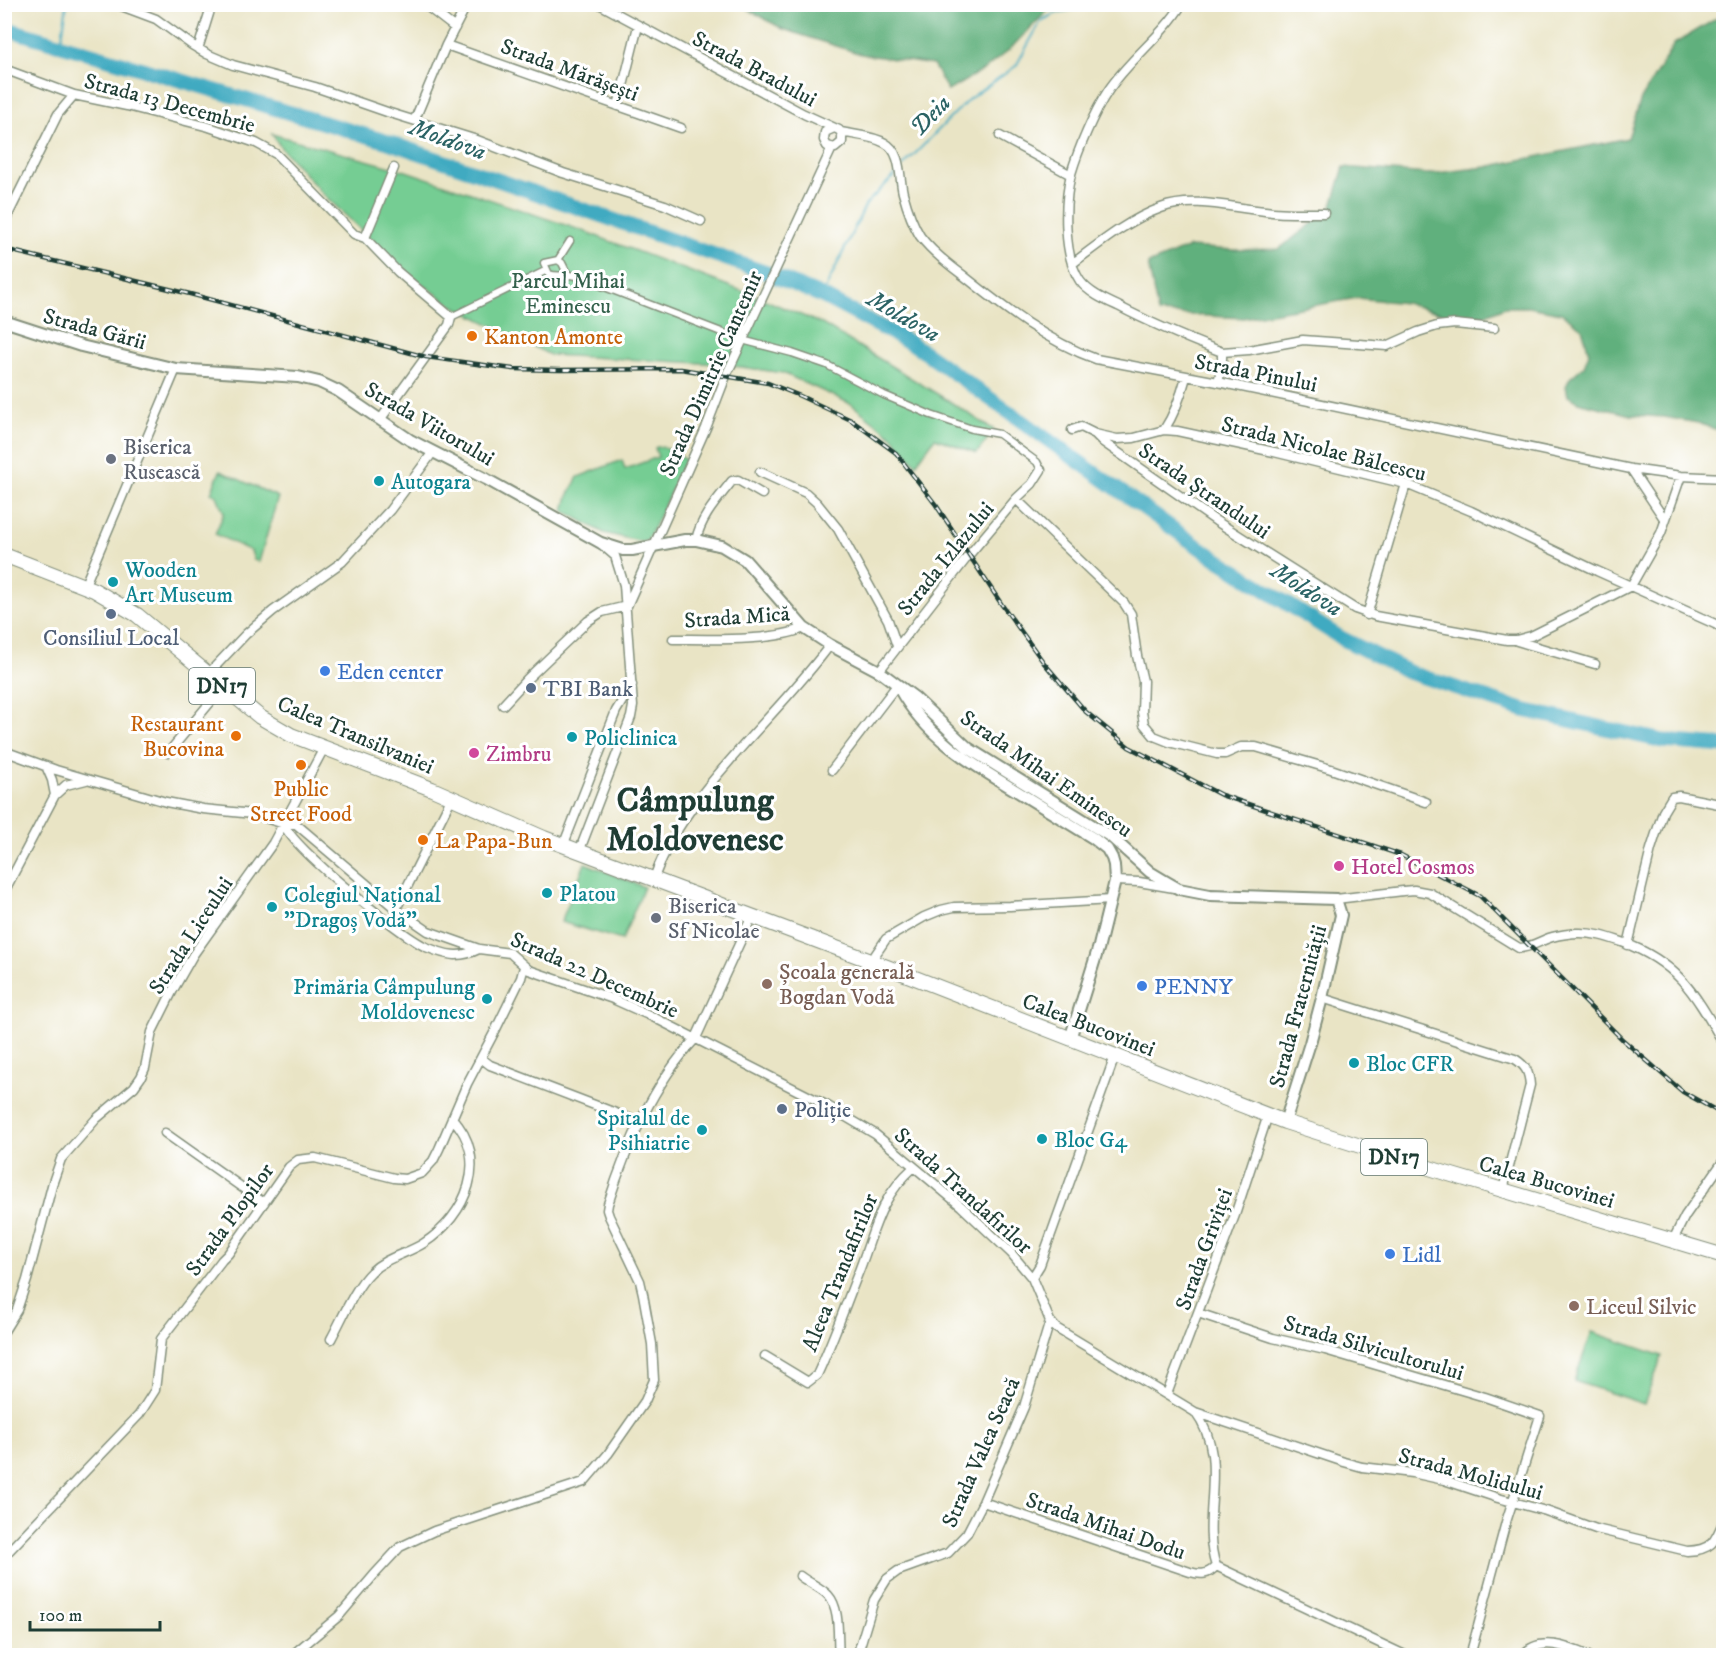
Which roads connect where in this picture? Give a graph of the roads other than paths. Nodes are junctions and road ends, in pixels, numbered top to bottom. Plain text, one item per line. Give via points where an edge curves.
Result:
1 (116, 4) edge
2 (212, 4) edge
3 (424, 4) edge
4 (467, 4) edge
5 (598, 4) edge
6 (1182, 4) edge
7 (638, 26) junction
8 (455, 28) junction
9 (446, 45) junction
10 (198, 49) junction
11 (4, 69) edge
12 (74, 95) junction
13 (618, 106) junction
14 (415, 120) junction
15 (681, 128) dead end
16 (832, 129) junction
17 (841, 132) junction
18 (1000, 136) dead end
19 (829, 150) junction
20 (393, 168) dead end
21 (1071, 175) junction
22 (1324, 213) dead end
23 (701, 220) dead end
24 (4, 223) edge
25 (365, 238) junction
26 (570, 241) dead end
27 (558, 260) junction
28 (1072, 264) junction
29 (547, 270) junction
30 (567, 273) junction
31 (451, 317) junction
32 (4, 321) edge
33 (1494, 328) dead end
34 (742, 339) junction
35 (1222, 352) junction
36 (176, 369) junction
37 (1186, 377) junction
38 (1218, 382) junction
39 (380, 420) junction
40 (1072, 430) dead end
41 (1164, 430) junction
42 (1095, 434) junction
43 (433, 452) junction
44 (1631, 469) junction
45 (1041, 471) joint
46 (760, 472) dead end
47 (1681, 476) junction
48 (1724, 478) edge
49 (1406, 484) junction
50 (762, 494) dead end
51 (1016, 499) junction
52 (1665, 520) junction
53 (696, 540) junction
54 (601, 543) junction
55 (652, 547) junction
56 (4, 555) edge
57 (84, 586) junction
58 (1631, 586) junction
59 (627, 606) junction
60 (1367, 615) junction
61 (804, 628) junction
62 (1724, 628) edge
63 (673, 639) dead end
64 (1516, 640) junction
65 (830, 645) junction
66 (897, 646) junction
67 (1595, 664) dead end
68 (879, 671) junction
69 (208, 674) junction
70 (632, 685) junction
71 (897, 685) junction
72 (223, 687) junction
73 (503, 705) dead end
74 (324, 748) junction
75 (4, 751) edge
76 (168, 753) dead end
77 (46, 766) junction
78 (832, 770) dead end
79 (89, 780) junction
80 (55, 795) junction
81 (452, 797) junction
82 (1426, 802) dead end
83 (1724, 805) edge
84 (284, 824) junction
85 (563, 846) junction
86 (579, 852) junction
87 (654, 878) junction
88 (1115, 881) junction
89 (1179, 890) junction
90 (4, 892) edge
91 (1336, 899) junction
92 (1111, 900) junction
93 (396, 909) junction
94 (752, 916) junction
95 (1628, 945) junction
96 (479, 949) junction
97 (871, 961) junction
98 (524, 967) junction
99 (1322, 998) junction
100 (696, 1038) junction
101 (1070, 1039) junction
102 (1724, 1044) edge
103 (1115, 1056) junction
104 (481, 1058) junction
105 (1268, 1115) junction
106 (452, 1118) junction
107 (639, 1122) junction
108 (1285, 1122) junction
109 (165, 1133) dead end
110 (1724, 1161) edge
111 (914, 1167) junction
112 (1503, 1190) junction
113 (264, 1203) junction
114 (1673, 1240) junction
115 (1724, 1256) edge
116 (1032, 1278) junction
117 (1198, 1313) junction
118 (1050, 1321) junction
119 (4, 1331) edge
120 (331, 1339) dead end
121 (765, 1356) dead end
122 (1167, 1394) junction
123 (1195, 1412) junction
124 (983, 1502) junction
125 (1513, 1502) junction
126 (1724, 1520) edge
127 (4, 1556) edge
128 (1216, 1566) junction
129 (800, 1576) dead end
130 (291, 1656) edge
131 (839, 1656) edge
132 (857, 1656) edge
133 (1407, 1656) edge
134 (1470, 1656) edge
135 (1522, 1656) edge
136 (1589, 1656) edge

1 - 10 street via 156,19
2 - 10 street
3 - 8 street
4 - 8 street
5 - 7 street, Strada Bradului
6 - 21 street via 1107,91
7 - 13 street
7 - 16 street, Strada Bradului
8 - 9 street
9 - 13 street, Strada Mărășești
9 - 14 street
10 - 14 street via 233,65
11 - 12 street, Strada 13 Decembrie
12 - 24 street via 58,114
12 - 25 street, Strada 13 Decembrie via 209,127 256,143 276,154 354,234
13 - 15 street, Strada Mărășești
14 - 23 street
16 - 17 street
16 - 19 street via 824,137
17 - 19 street via 842,142
17 - 37 street, Strada Pinului via 887,144 895,153 910,215 921,237 1002,305 1076,352
18 - 21 street
19 - 34 street, Strada Dimitrie Cantemir
20 - 25 street
21 - 28 street via 1066,222
22 - 28 street via 1264,211 1194,202 1162,207 1136,219
25 - 31 street, Strada 13 Decembrie
26 - 27 street
27 - 29 street via 544,263
27 - 30 street
28 - 35 street via 1081,282 1097,296 1156,327
29 - 30 street via 554,276
29 - 31 street
30 - 34 street
31 - 39 street via 449,326
32 - 36 street, Strada Gării via 81,346
33 - 35 street via 1455,324 1437,327 1387,346 1302,340
34 - 45 street via 827,365 931,415 999,435 1037,462
34 - 55 street, Strada Dimitrie Cantemir
35 - 38 street
36 - 39 street, Strada Viitorului via 298,377 319,382
36 - 57 street
37 - 38 street, Strada Pinului
37 - 41 street
38 - 44 street, Strada Pinului
39 - 43 street, Strada Viitorului
40 - 42 street, Strada Nicolae Bălcescu via 1081,427
41 - 42 street, Strada Nicolae Bălcescu via 1117,439
41 - 49 street, Strada Nicolae Bălcescu via 1219,439
42 - 60 street, Strada Ștrandului via 1216,521
43 - 54 street, Strada Viitorului
43 - 69 street via 390,510 342,562 273,611
44 - 47 street, Strada Pinului
44 - 52 street
45 - 51 street, Strada Izlazului
46 - 66 street via 818,503 838,529 888,620
47 - 48 street, Strada Pinului
47 - 52 street
49 - 58 street, Strada Nicolae Bălcescu
49 - 60 street
50 - 53 street via 738,480 732,481 708,512
51 - 66 street, Strada Izlazului
51 - 82 street via 1131,614 1143,681 1144,724 1154,736 1216,754 1256,747
52 - 58 street
53 - 55 street, Strada Mihai Eminescu
53 - 61 street, Strada Mihai Eminescu via 722,546 745,560
54 - 55 street, Strada Viitorului via 623,550
54 - 59 street, Strada Dimitrie Cantemir via 620,567
55 - 59 street, Strada Dimitrie Cantemir
56 - 57 highway, Calea Transilvaniei / DN17
57 - 69 highway, Calea Transilvaniei / DN17 via 137,615
58 - 62 street, Strada Nicolae Bălcescu
58 - 64 street
59 - 70 street, Strada Dimitrie Cantemir
59 - 73 street via 602,612 588,621
60 - 64 street, Strada Ștrandului
61 - 63 street, Strada Mică via 782,635
61 - 65 street, Strada Mihai Eminescu
64 - 67 street, Strada Ștrandului
65 - 68 street, Strada Mihai Eminescu
65 - 87 street via 710,785 670,842
66 - 68 street, Strada Izlazului
68 - 71 street, Strada Mihai Eminescu
69 - 72 highway, Calea Transilvaniei / DN17
70 - 85 street via 616,711
70 - 86 street, Strada Dimitrie Cantemir via 631,717
71 - 78 street
71 - 88 street, Strada Mihai Eminescu via 928,728 962,758 1101,843 1112,858
71 - 89 street, Strada Mihai Eminescu via 968,748 1101,830 1150,872
72 - 74 highway, Calea Transilvaniei / DN17 via 270,724
72 - 76 street
74 - 81 highway, Calea Transilvaniei / DN17
74 - 84 street, Strada Liceului
75 - 77 street
77 - 79 street
77 - 80 street
79 - 80 street via 66,785
79 - 84 street via 174,804 252,814
80 - 90 street
81 - 85 highway, Calea Bucovinei / DN17
81 - 93 street
83 - 95 street via 1679,796 1670,800 1651,849
84 - 93 street via 300,826
84 - 96 street via 289,835 306,851 396,928 438,951 466,955
84 - 119 street, Strada Liceului via 173,990 152,1032 141,1077 96,1119 61,1160 27,1280 17,1310
85 - 86 highway, Calea Bucovinei / DN17
86 - 87 highway, Calea Bucovinei / DN17
87 - 94 highway, Calea Bucovinei / DN17
88 - 89 street, Strada Mihai Eminescu
88 - 92 street
89 - 91 street, Strada Mihai Eminescu via 1210,895
91 - 95 street, Strada Mihai Eminescu via 1414,890 1430,893 1518,948 1550,937 1579,933
91 - 99 street, Strada Fraternității via 1341,915
92 - 97 street via 941,910 886,939
92 - 101 street
93 - 96 street via 438,936
94 - 97 highway, Calea Bucovinei / DN17
94 - 100 street
95 - 102 street via 1659,961 1681,979 1701,1002
96 - 98 street, Strada 22 Decembrie via 510,953
97 - 101 highway, Calea Bucovinei / DN17
98 - 100 street, Strada 22 Decembrie via 613,999
98 - 104 street, Strada Plopilor
99 - 108 street, Strada Fraternității
99 - 112 street via 1524,1065 1530,1085
100 - 107 street via 657,1090
100 - 111 street, Strada Trandafirilor via 851,1119
101 - 103 highway, Calea Bucovinei / DN17
103 - 105 highway, Calea Bucovinei / DN17
103 - 116 street
104 - 106 street, Strada Plopilor
104 - 107 street via 490,1065
105 - 108 highway, Calea Bucovinei / DN17
105 - 117 street, Strada Griviței
106 - 113 street, Strada Plopilor via 433,1161 415,1177 393,1178 306,1158 289,1167
106 - 120 street via 467,1142 472,1160 471,1182 460,1205 448,1224 425,1243 384,1262 369,1274
107 - 130 street via 607,1210 640,1281 646,1305 654,1380 645,1401 584,1482 434,1531 400,1547 339,1616
108 - 112 highway, Calea Bucovinei / DN17
109 - 113 street
110 - 114 street
111 - 116 street, Strada Trandafirilor via 1001,1243
111 - 121 street, Aleea Trandafirilor via 896,1184 882,1207 817,1375 808,1382
112 - 114 highway, Calea Bucovinei / DN17
113 - 127 street, Strada Plopilor via 161,1339 156,1390 140,1415
114 - 115 highway, Calea Bucovinei / DN17
116 - 118 street, Strada Trandafirilor
117 - 122 street, Strada Griviței
117 - 125 street, Strada Silvicultorului via 1540,1416
118 - 122 street
118 - 124 street, Strada Valea Seacă via 1024,1407
122 - 123 street
123 - 125 street, Strada Molidului via 1344,1462 1444,1480
123 - 128 street via 1211,1443 1211,1538
124 - 128 street, Strada Mihai Dodu via 1200,1575
124 - 132 street, Strada Valea Seacă via 967,1533 948,1553 898,1571 887,1580 874,1600
125 - 126 street, Strada Molidului via 1596,1529 1687,1551 1701,1551 1709,1546
125 - 134 street
128 - 133 street
129 - 131 street via 821,1589 833,1603
135 - 136 street via 1530,1646 1548,1644

